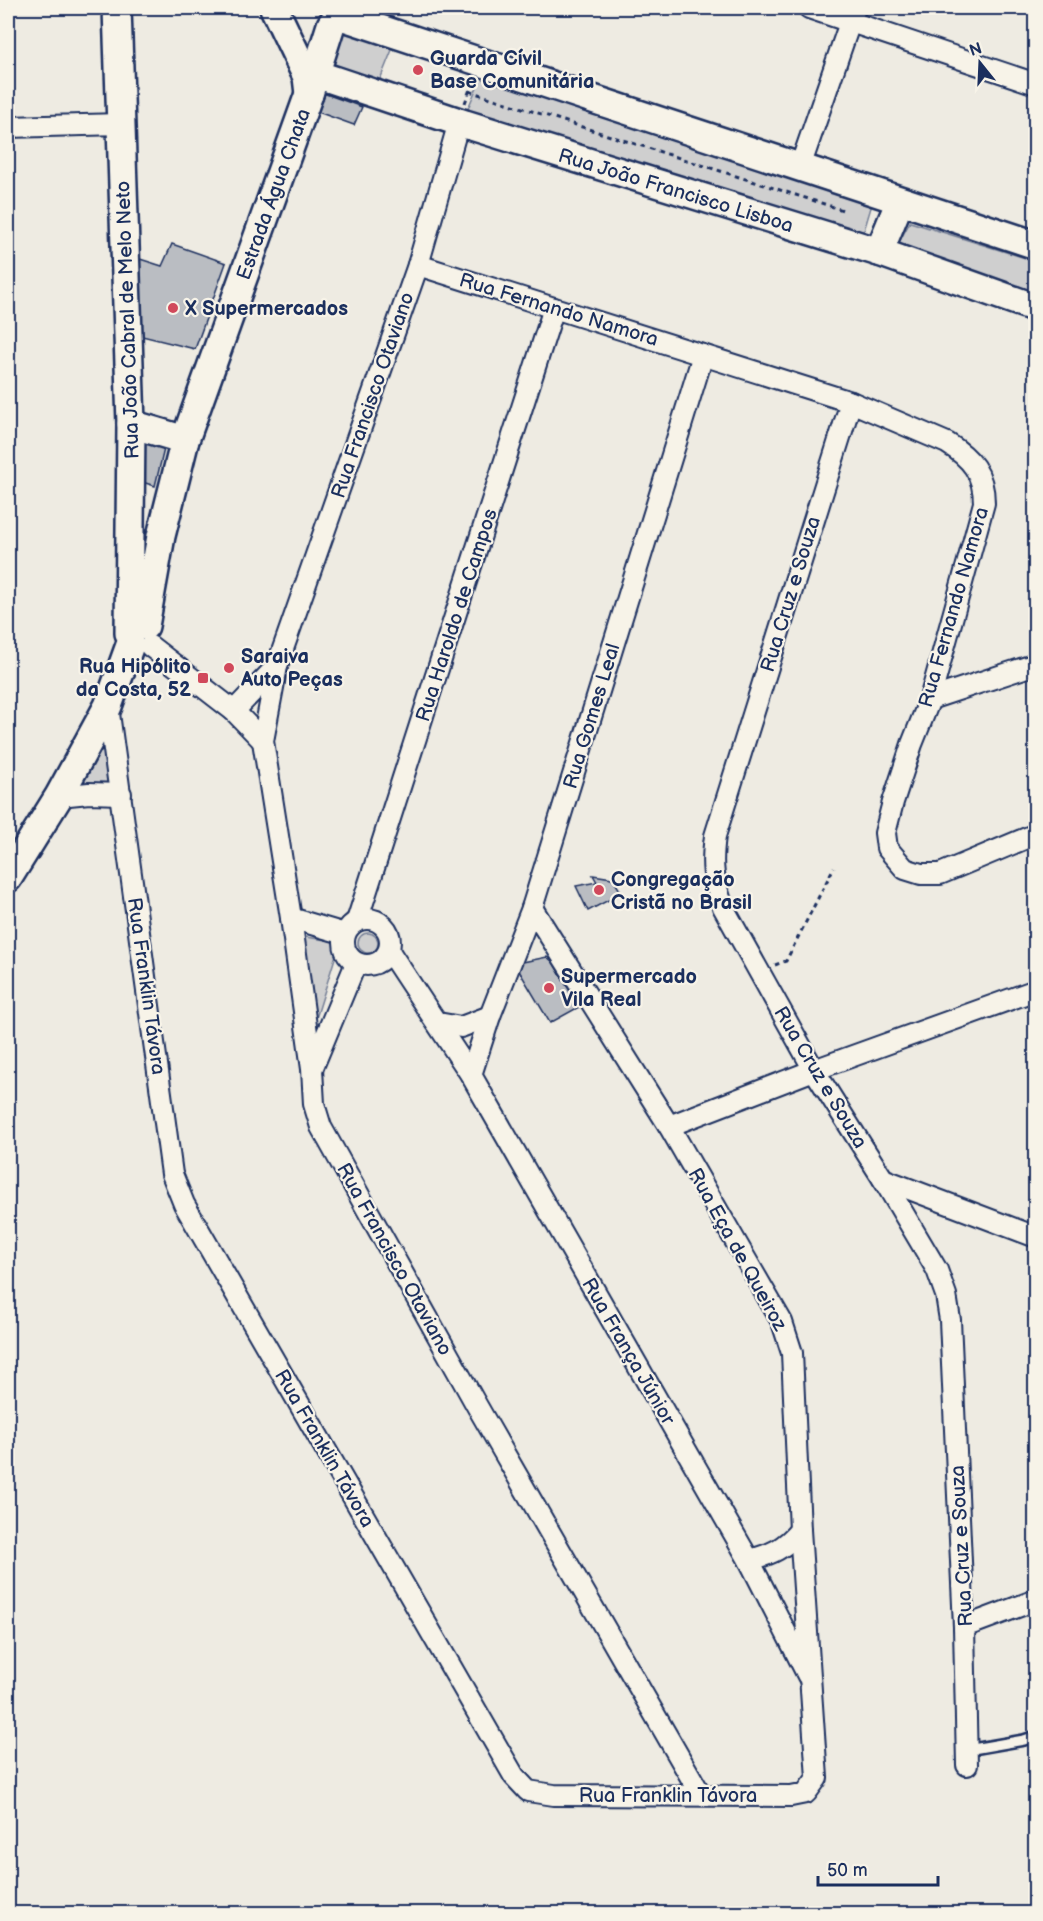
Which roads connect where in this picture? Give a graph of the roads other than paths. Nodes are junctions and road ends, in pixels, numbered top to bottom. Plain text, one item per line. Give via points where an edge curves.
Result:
1 (117, 8) edge
2 (809, 8) edge
3 (336, 14) edge
4 (852, 14) edge
5 (280, 18) edge
6 (313, 84) junction
7 (1035, 84) edge
8 (459, 122) junction
9 (121, 124) junction
10 (8, 127) edge
11 (800, 167) junction
12 (900, 201) junction
13 (1035, 245) edge
14 (879, 252) junction
15 (418, 265) junction
16 (554, 308) junction
17 (1035, 308) edge
18 (703, 355) junction
19 (851, 402) junction
20 (131, 424) junction
21 (185, 441) junction
22 (139, 640) junction
23 (1035, 664) edge
24 (277, 666) junction
25 (112, 696) junction
26 (930, 699) junction
27 (234, 711) junction
28 (263, 741) junction
29 (120, 794) junction
30 (59, 796) junction
31 (1035, 834) edge
32 (8, 878) edge
33 (532, 908) junction
34 (291, 918) junction
35 (351, 928) junction
36 (389, 951) junction
37 (356, 963) junction
38 (1035, 990) edge
39 (490, 1016) junction
40 (438, 1023) junction
41 (312, 1069) junction
42 (814, 1070) junction
43 (471, 1075) junction
44 (669, 1126) junction
45 (884, 1179) junction
46 (1035, 1237) edge
47 (800, 1530) junction
48 (749, 1560) junction
49 (1035, 1600) edge
50 (964, 1627) junction
51 (812, 1684) junction
52 (1035, 1736) edge
53 (967, 1758) joint
54 (817, 1778) joint
55 (701, 1795) junction

1 - 9 street, Rua João Cabral de Melo Neto
2 - 4 street
3 - 5 street via 320,33 303,34
3 - 6 street, Estrada Água Chata
3 - 11 street
4 - 7 street
4 - 11 street
5 - 6 street
6 - 8 street, Rua João Francisco Lisboa
6 - 21 street, Estrada Água Chata
8 - 14 street, Rua João Francisco Lisboa
8 - 15 street, Rua Francisco Otaviano
9 - 10 street
9 - 20 street, Rua João Cabral de Melo Neto
11 - 12 street
12 - 13 street
12 - 14 street
14 - 17 street, Rua João Francisco Lisboa
15 - 16 street, Rua Fernando Namora
15 - 24 street, Rua Francisco Otaviano
16 - 18 street, Rua Fernando Namora
16 - 35 street, Rua Haroldo de Campos
18 - 19 street, Rua Fernando Namora
18 - 33 street, Rua Gomes Leal
19 - 26 street, Rua Fernando Namora via 961,452 972,463 984,488 984,503
19 - 42 street, Rua Cruz e Souza via 715,836 712,861 723,907
20 - 21 street
20 - 22 street, Rua João Cabral de Melo Neto
21 - 22 street, Estrada Água Chata
22 - 25 street
22 - 27 street
23 - 26 street
24 - 27 street, Rua Francisco Otaviano
24 - 28 street, Rua Francisco Otaviano
25 - 29 street, Rua Franklin Távora
25 - 30 street
26 - 31 street, Rua Fernando Namora via 885,833 887,848 894,859 905,869 940,874
27 - 28 street
28 - 34 street, Rua Francisco Otaviano
29 - 30 street
29 - 55 street, Rua Franklin Távora via 172,1174 184,1204 508,1766 521,1785 540,1794
30 - 32 street
33 - 39 street, Rua Gomes Leal
33 - 44 street, Rua Eça de Queiroz
34 - 35 street
34 - 41 street, Rua Francisco Otaviano
35 - 36 street via 373,920 386,928
35 - 37 street via 344,945
36 - 37 street via 378,963
36 - 40 street, Rua França Júnior
37 - 41 street
38 - 42 street
39 - 40 street via 461,1027
39 - 43 street, Rua Gomes Leal
40 - 43 street, Rua França Júnior
41 - 55 street, Rua Francisco Otaviano via 314,1104 321,1127
42 - 44 street
42 - 45 street, Rua Cruz e Souza
43 - 48 street, Rua França Júnior
44 - 47 street, Rua Eça de Queiroz via 787,1336 792,1353
45 - 46 street
45 - 50 street, Rua Cruz e Souza via 937,1270 946,1295
47 - 48 street via 777,1552
47 - 51 street, Rua Eça de Queiroz
48 - 51 street, Rua França Júnior
49 - 50 street
50 - 53 street, Rua Cruz e Souza
51 - 54 street, Rua Eça de Queiroz
52 - 53 lane
54 - 55 street, Rua Franklin Távora via 806,1793 792,1796

